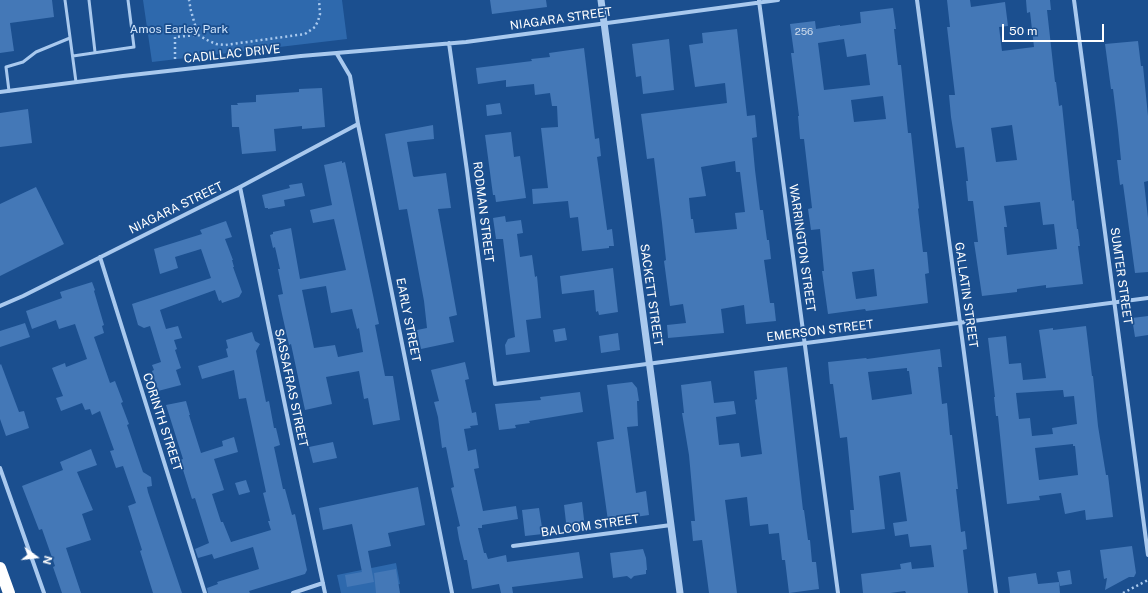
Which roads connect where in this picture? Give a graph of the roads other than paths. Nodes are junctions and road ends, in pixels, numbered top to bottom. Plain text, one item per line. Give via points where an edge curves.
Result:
1 (65, 0) edge
2 (89, 0) edge
3 (128, 0) edge
4 (601, 0) edge
5 (778, 0) edge
6 (917, 0) edge
7 (1074, 0) edge
8 (759, 1) edge
9 (604, 23) junction
10 (70, 38) junction
11 (466, 42) joint
12 (449, 43) junction
13 (96, 52) junction
14 (337, 54) junction
15 (73, 56) junction
16 (6, 67) junction
17 (0, 68) edge
18 (76, 82) junction
19 (9, 91) junction
20 (0, 92) edge
21 (358, 124) junction
22 (240, 187) junction
23 (100, 258) junction
24 (1148, 298) edge
25 (1114, 302) junction
26 (0, 306) edge
27 (960, 323) junction
28 (804, 343) junction
29 (649, 364) junction
30 (495, 384) joint
31 (0, 468) edge
32 (671, 525) junction
33 (513, 546) dead end
34 (1148, 555) edge
35 (0, 568) edge
36 (323, 584) junction
37 (9, 593) edge
38 (44, 593) edge
39 (205, 593) edge
40 (293, 593) edge
41 (325, 593) edge
42 (452, 593) edge
43 (680, 593) edge
44 (838, 593) edge
45 (996, 593) edge

1 - 10 lane
2 - 13 lane
3 - 13 lane via 134,47
4 - 9 street, SACKETT STREET
5 - 8 street, NIAGARA STREET
6 - 27 street, GALLATIN STREET
7 - 25 street, SUMTER STREET
8 - 9 street, NIAGARA STREET
8 - 28 street, WARRINGTON STREET
9 - 11 street, NIAGARA STREET
9 - 29 street, SACKETT STREET
10 - 15 lane
10 - 16 lane via 36,52 23,62
11 - 12 street, CADILLAC DRIVE
12 - 14 street, CADILLAC DRIVE
12 - 30 street, RODMAN STREET
13 - 15 lane
14 - 18 street, CADILLAC DRIVE
14 - 21 street, EARLY STREET via 350,76
15 - 18 lane
16 - 17 lane
16 - 19 lane
18 - 19 street, CADILLAC DRIVE
19 - 20 street, CADILLAC DRIVE
21 - 22 street, NIAGARA STREET
21 - 42 street, EARLY STREET
22 - 23 street, NIAGARA STREET
22 - 36 street, SASSAFRAS STREET
23 - 26 street, NIAGARA STREET
23 - 39 street, CORINTH STREET
24 - 25 street, EMERSON STREET
25 - 27 street, EMERSON STREET
25 - 34 street, SUMTER STREET
27 - 28 street, EMERSON STREET
27 - 45 street, GALLATIN STREET
28 - 29 street, EMERSON STREET
28 - 44 street, WARRINGTON STREET
29 - 30 street, EMERSON STREET
29 - 32 street, SACKETT STREET
31 - 38 street
32 - 33 street, BALCOM STREET
32 - 43 street, SACKETT STREET
35 - 37 highway
36 - 40 street
36 - 41 street, SASSAFRAS STREET

